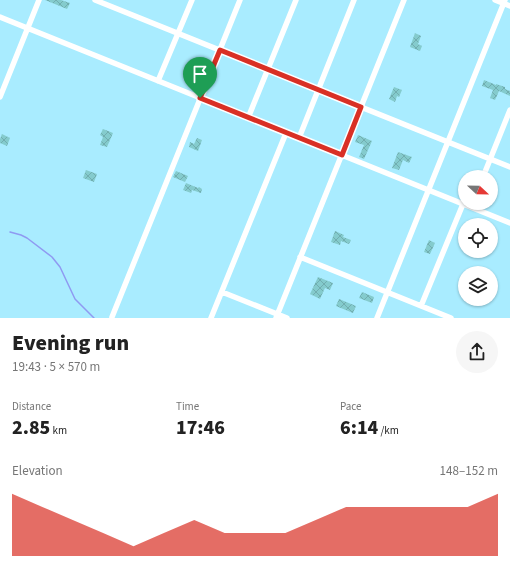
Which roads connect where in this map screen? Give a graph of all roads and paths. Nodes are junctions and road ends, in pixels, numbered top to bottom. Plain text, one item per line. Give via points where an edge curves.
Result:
1 (39, 0) edge
2 (95, 0) edge
3 (192, 0) edge
4 (240, 0) edge
5 (296, 0) edge
6 (354, 0) edge
7 (404, 0) edge
8 (496, 0) edge
9 (504, 2) edge
10 (510, 6) edge
11 (0, 18) edge
12 (28, 29) junction
13 (178, 34) junction
14 (220, 50) junction
15 (267, 70) junction
16 (158, 81) junction
17 (318, 90) junction
18 (0, 97) edge
19 (200, 98) junction
20 (361, 107) junction
21 (510, 110) edge
22 (248, 118) junction
23 (286, 133) junction
24 (298, 138) junction
25 (448, 142) junction
26 (342, 155) junction
27 (490, 160) junction
28 (510, 168) edge
29 (486, 170) edge
30 (428, 190) junction
31 (458, 202) edge
32 (461, 210) edge
33 (483, 210) edge
34 (510, 223) edge
35 (300, 257) junction
36 (222, 292) junction
37 (387, 292) junction
38 (422, 306) junction
39 (277, 316) edge
40 (112, 317) dead end
41 (211, 318) edge
42 (287, 318) edge
43 (377, 318) edge
44 (451, 318) edge

1 - 12 street
2 - 13 street
3 - 13 street
4 - 14 street
5 - 15 street
6 - 17 street
7 - 20 street
8 - 9 street
9 - 10 street
9 - 25 street
11 - 12 street
12 - 16 street
12 - 18 street
13 - 14 street
13 - 16 street
14 - 15 street
14 - 19 street
15 - 17 street
15 - 22 street
16 - 19 street
17 - 20 street
17 - 24 street
19 - 22 street
19 - 40 street
20 - 25 street
20 - 26 street
21 - 27 street
22 - 23 street
23 - 24 street
23 - 36 street
24 - 26 street
25 - 27 street
25 - 30 street
26 - 30 street
26 - 35 street
27 - 28 street
27 - 29 street
30 - 31 street
30 - 37 street
32 - 38 street
33 - 34 street
35 - 37 street
35 - 39 street
36 - 39 street
36 - 41 street
37 - 38 street
37 - 43 street
38 - 44 street
39 - 42 street

